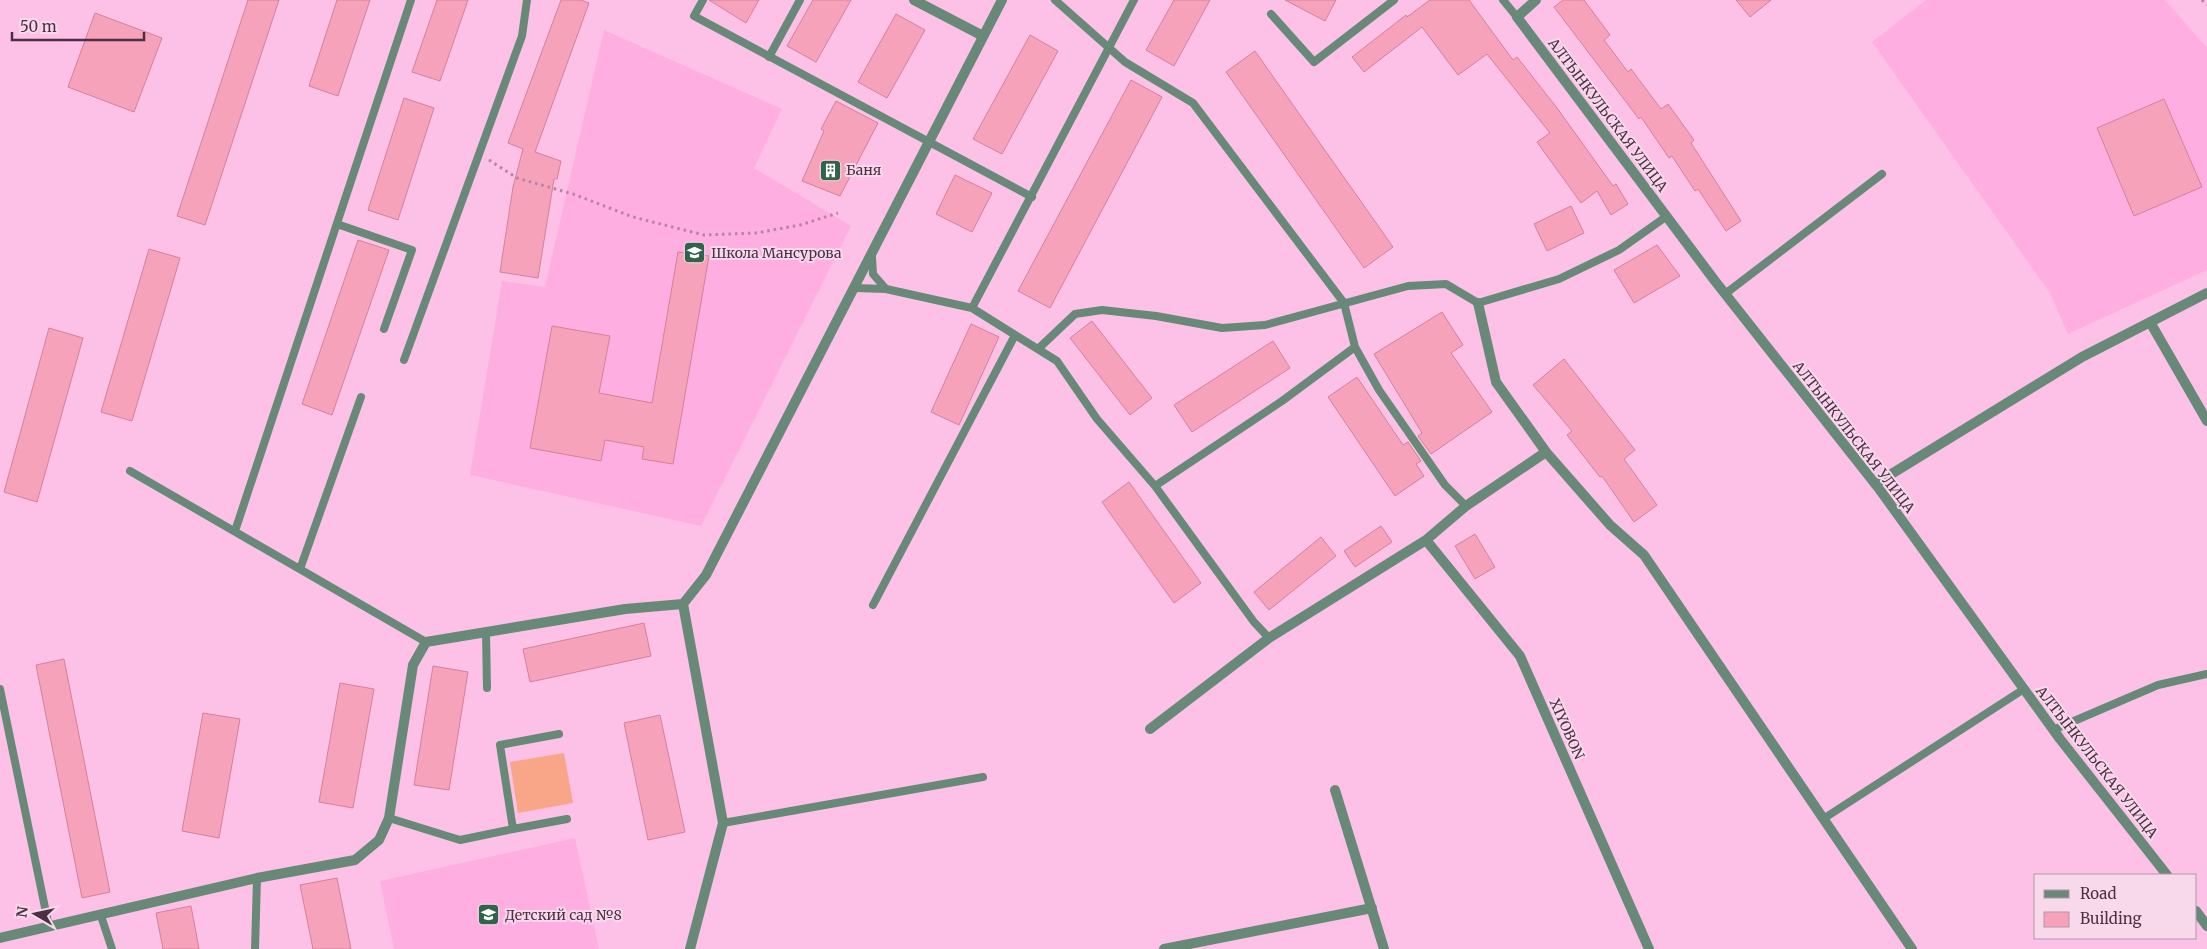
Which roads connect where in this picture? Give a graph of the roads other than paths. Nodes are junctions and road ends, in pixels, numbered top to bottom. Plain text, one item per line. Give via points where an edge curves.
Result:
1 (411, 0) edge
2 (527, 0) edge
3 (703, 0) edge
4 (800, 0) edge
5 (914, 0) edge
6 (1002, 0) edge
7 (1055, 0) edge
8 (1134, 0) edge
9 (1394, 0) edge
10 (1503, 0) edge
11 (1536, 0) edge
12 (1271, 14) dead end
13 (1518, 17) junction
14 (983, 36) junction
15 (1108, 47) junction
16 (769, 56) junction
17 (929, 142) junction
18 (1882, 174) dead end
19 (1032, 197) junction
20 (1667, 216) junction
21 (337, 224) junction
22 (872, 257) junction
23 (856, 288) junction
24 (886, 289) junction
25 (2207, 293) edge
26 (1725, 294) junction
27 (1344, 303) junction
28 (1478, 303) junction
29 (972, 308) junction
30 (2150, 322) junction
31 (384, 329) dead end
32 (1015, 334) junction
33 (1355, 347) junction
34 (1038, 349) junction
35 (404, 360) dead end
36 (361, 397) dead end
37 (2207, 421) edge
38 (1546, 452) junction
39 (130, 471) dead end
40 (1874, 484) junction
41 (1155, 486) junction
42 (1466, 506) junction
43 (235, 531) junction
44 (1426, 540) junction
45 (300, 569) junction
46 (683, 604) junction
47 (873, 605) dead end
48 (486, 633) junction
49 (1269, 638) junction
50 (426, 642) junction
51 (2207, 674) edge
52 (488, 688) dead end
53 (0, 689) edge
54 (2024, 689) junction
55 (1150, 729) dead end
56 (2054, 730) junction
57 (559, 734) dead end
58 (983, 778) dead end
59 (1334, 790) dead end
60 (388, 818) junction
61 (567, 819) dead end
62 (1824, 820) junction
63 (724, 824) junction
64 (513, 829) junction
65 (2166, 874) edge
66 (257, 878) junction
67 (1372, 908) junction
68 (2197, 912) edge
69 (101, 916) junction
70 (2207, 926) edge
71 (49, 927) junction
72 (0, 938) edge
73 (112, 949) edge
74 (255, 949) edge
75 (690, 949) edge
76 (1164, 949) edge
77 (1384, 949) edge
78 (1649, 949) edge
79 (1912, 949) edge

1 - 21 lane
2 - 35 lane via 522,36
3 - 16 lane via 694,16
4 - 16 lane
5 - 14 street
6 - 14 street
7 - 15 lane
8 - 15 lane
9 - 12 lane via 1314,62
10 - 13 lane
11 - 13 street
13 - 20 street, АЛТЫНКУЛЬСКАЯ УЛИЦА
14 - 17 street
15 - 19 lane
15 - 27 lane via 1125,62 1193,103
16 - 17 lane
17 - 19 lane
17 - 22 street
18 - 26 lane
19 - 29 lane
20 - 26 street, АЛТЫНКУЛЬСКАЯ УЛИЦА
20 - 28 lane via 1619,250 1559,280
21 - 31 lane via 412,250
21 - 43 lane
22 - 23 street
22 - 24 lane via 873,274
23 - 24 lane
23 - 46 street via 706,575
24 - 29 lane
25 - 30 street
26 - 40 street, АЛТЫНКУЛЬСКАЯ УЛИЦА
27 - 28 lane via 1408,286 1446,284
27 - 33 lane
27 - 34 lane via 1265,326 1222,328 1102,310 1075,314
28 - 38 street via 1496,382
29 - 32 lane
30 - 37 street
30 - 40 street via 2082,357
32 - 34 lane
32 - 47 lane
33 - 41 lane via 1282,401
33 - 42 lane via 1379,390 1445,485
34 - 41 lane via 1057,361 1097,419
36 - 45 lane
38 - 42 street
38 - 62 street via 1610,525 1644,556
39 - 43 lane
40 - 54 street, АЛТЫНКУЛЬСКАЯ УЛИЦА
41 - 49 lane
42 - 44 street
43 - 45 lane
44 - 49 street
44 - 78 street, XIYOBON via 1520,656
45 - 50 lane
46 - 48 street via 625,609
46 - 63 street
48 - 50 street
48 - 52 lane
49 - 55 street
50 - 60 street via 413,665
51 - 56 lane via 2158,685
53 - 71 lane
54 - 56 street, АЛТЫНКУЛЬСКАЯ УЛИЦА
54 - 62 lane
56 - 65 street, АЛТЫНКУЛЬСКАЯ УЛИЦА
57 - 64 lane via 500,745
58 - 63 lane
59 - 67 street
60 - 64 lane via 460,840
60 - 66 street via 379,840 355,860
61 - 64 lane
62 - 79 street
63 - 75 street
66 - 69 street
66 - 74 lane
67 - 76 street
67 - 77 street
68 - 70 street
69 - 71 street
69 - 73 lane
71 - 72 street

